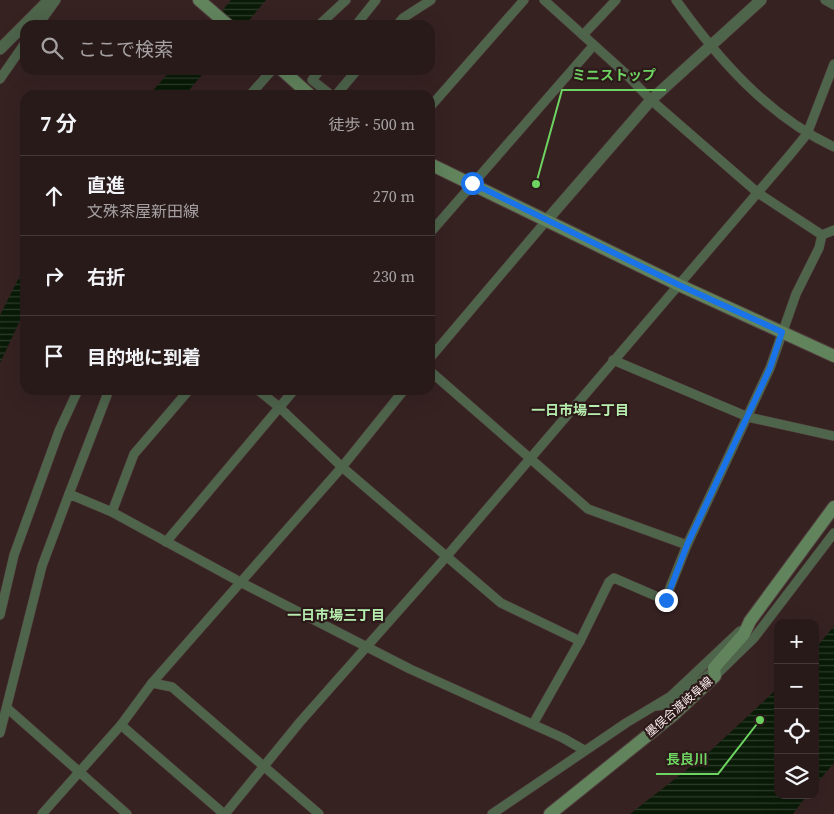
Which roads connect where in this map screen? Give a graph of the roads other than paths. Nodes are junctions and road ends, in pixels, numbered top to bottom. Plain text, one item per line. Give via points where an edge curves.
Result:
1 (48, 0) edge
2 (56, 0) edge
3 (199, 0) edge
4 (346, 0) edge
5 (376, 0) edge
6 (431, 0) edge
7 (524, 0) edge
8 (544, 0) edge
9 (616, 0) edge
10 (676, 0) edge
11 (759, 0) edge
12 (825, 0) edge
13 (834, 5) edge
14 (28, 20) edge
15 (42, 20) edge
16 (222, 20) edge
17 (324, 20) edge
18 (360, 20) edge
19 (401, 20) edge
20 (20, 28) edge
21 (582, 36) junction
22 (593, 46) junction
23 (710, 46) junction
24 (0, 48) edge
25 (20, 50) edge
26 (834, 64) edge
27 (268, 75) edge
28 (288, 75) edge
29 (316, 75) edge
30 (353, 75) edge
31 (0, 79) edge
32 (254, 90) edge
33 (304, 90) edge
34 (325, 90) edge
35 (340, 90) edge
36 (651, 100) junction
37 (435, 101) edge
38 (806, 134) junction
39 (834, 147) edge
40 (435, 166) edge
41 (472, 183) junction
42 (758, 193) junction
43 (547, 220) junction
44 (435, 227) edge
45 (834, 230) edge
46 (822, 235) junction
47 (679, 285) junction
48 (782, 332) junction
49 (435, 352) edge
50 (834, 356) edge
51 (613, 360) junction
52 (435, 375) edge
53 (76, 395) edge
54 (107, 395) edge
55 (185, 395) edge
56 (264, 395) edge
57 (290, 395) edge
58 (400, 395) edge
59 (280, 407) junction
60 (748, 416) junction
61 (834, 436) edge
62 (530, 458) junction
63 (342, 467) junction
64 (69, 494) junction
65 (834, 506) edge
66 (112, 512) junction
67 (834, 533) edge
68 (166, 542) junction
69 (687, 545) junction
70 (446, 557) junction
71 (242, 583) junction
72 (0, 615) edge
73 (750, 621) junction
74 (580, 641) junction
75 (367, 646) junction
76 (715, 676) junction
77 (152, 683) junction
78 (652, 707) junction
79 (7, 708) junction
80 (533, 724) junction
81 (121, 725) junction
82 (0, 733) edge
83 (584, 750) junction
84 (264, 767) junction
85 (78, 773) junction
86 (42, 814) edge
87 (127, 814) edge
88 (225, 814) edge
89 (319, 814) edge
90 (492, 814) edge
91 (550, 814) edge

1 - 14 street
2 - 15 street
3 - 16 main road
4 - 17 street
5 - 18 street
6 - 19 street
7 - 37 street
8 - 21 street
9 - 21 street
10 - 23 street
11 - 23 street
12 - 13 street
20 - 24 street
21 - 22 street
22 - 36 street via 626,73
22 - 41 street
23 - 36 street
23 - 38 street via 731,70
25 - 31 street
26 - 38 street
27 - 32 street
28 - 33 main road
29 - 34 street via 312,80
30 - 35 street
36 - 42 street
36 - 43 street
38 - 39 street
38 - 42 street
40 - 41 main road
41 - 43 main road
41 - 44 street
42 - 46 street
42 - 47 street
43 - 47 main road
43 - 49 street
45 - 46 street
46 - 48 street
47 - 48 main road
47 - 51 street
48 - 50 main road
48 - 60 street
51 - 60 street
51 - 62 street
52 - 62 street
53 - 72 street via 59,431 14,555
54 - 64 street
55 - 66 street via 134,454
56 - 59 street
57 - 59 street
58 - 63 street
59 - 63 street
59 - 68 street
60 - 61 street
60 - 69 street
62 - 69 street via 588,509
62 - 70 street
63 - 70 street
63 - 71 street
64 - 66 street
64 - 79 street via 42,566
65 - 73 main road, 墨俣合渡岐阜線
66 - 68 street
67 - 76 street via 754,638
68 - 71 street
69 - 74 street via 666,600 614,578 609,582
70 - 74 street via 501,604
70 - 75 street
71 - 75 street
71 - 77 street
73 - 76 main road, 墨俣合渡岐阜線 via 744,634 714,668
73 - 78 street via 671,696
74 - 80 street
75 - 80 street via 410,669
75 - 84 street
76 - 78 street via 709,674 670,704
76 - 91 main road, 墨俣合渡岐阜線
77 - 81 street
77 - 84 street via 172,687
78 - 83 street
79 - 82 street
79 - 85 street
80 - 83 street
81 - 85 street
81 - 88 street
83 - 90 street
84 - 88 street
84 - 89 street
85 - 86 street
85 - 87 street

